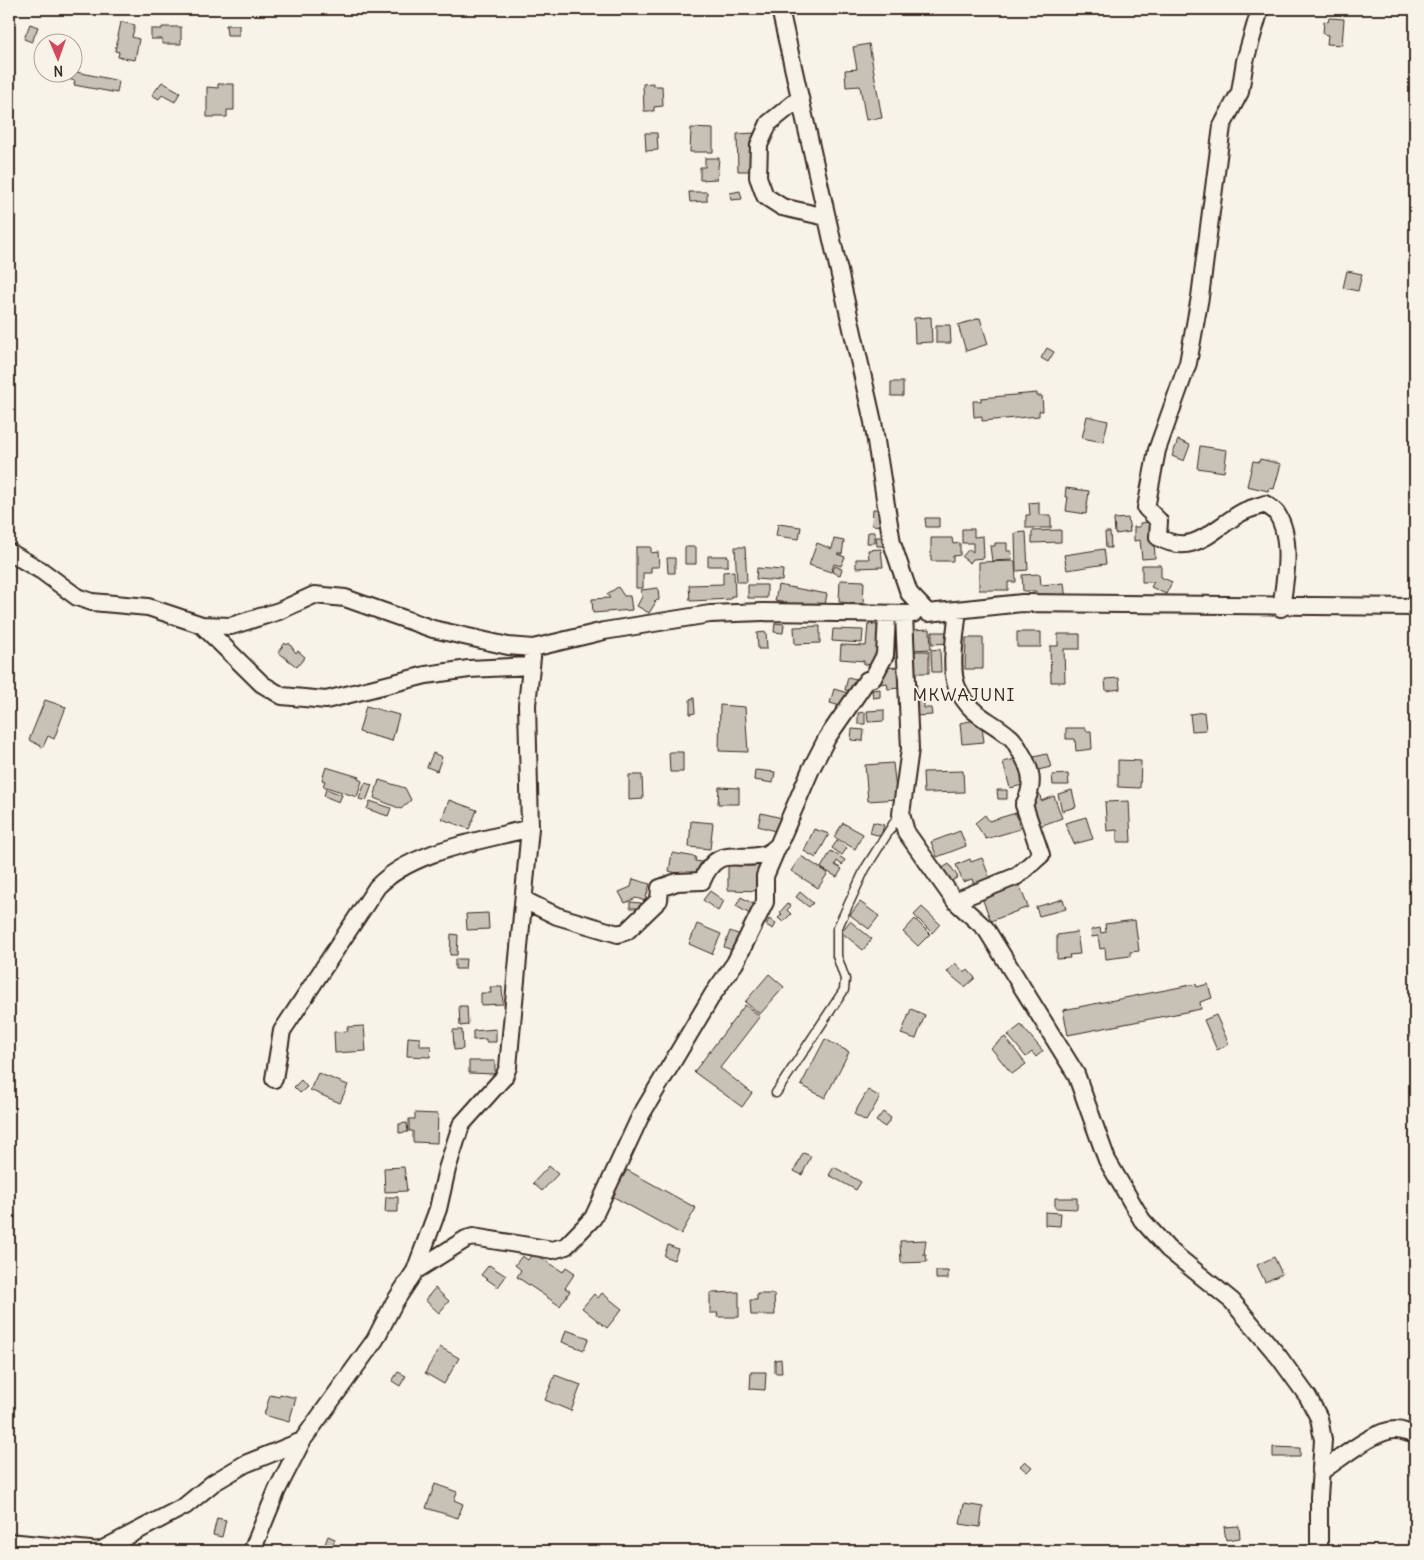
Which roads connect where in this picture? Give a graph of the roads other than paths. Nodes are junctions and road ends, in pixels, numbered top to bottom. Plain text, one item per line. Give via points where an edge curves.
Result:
1 (780, 9) edge
2 (1260, 9) edge
3 (800, 98) junction
4 (826, 217) junction
5 (9, 552) edge
6 (1281, 608) junction
7 (1415, 608) edge
8 (958, 610) junction
9 (928, 613) junction
10 (887, 615) junction
11 (904, 615) junction
12 (202, 625) junction
13 (533, 648) junction
14 (530, 666) junction
15 (901, 814) junction
16 (530, 828) junction
17 (780, 844) junction
18 (524, 900) junction
19 (955, 901) junction
20 (274, 1079) dead end
21 (776, 1093) dead end
22 (415, 1271) junction
23 (1415, 1434) edge
24 (302, 1441) junction
25 (1320, 1472) junction
26 (9, 1542) edge
27 (99, 1551) edge
28 (252, 1551) edge
29 (1319, 1551) edge

1 - 3 street
2 - 6 street via 1240,92 1222,126 1200,297 1188,363 1157,450 1146,508 1159,521 1158,537 1170,544 1185,545 1204,538 1241,512 1265,504 1277,513 1284,536 1287,571
3 - 4 street
3 - 4 street via 769,123 759,145 758,178 765,196 782,207
4 - 9 street via 873,422 892,543 909,593
5 - 12 street via 77,597 92,602 148,607
6 - 7 street
6 - 8 street via 1022,603
8 - 9 street
8 - 19 street via 954,651 956,686 976,715 1011,736 1026,761 1032,776 1030,794 1024,805 1042,855 1017,876
9 - 11 street
10 - 11 street
10 - 13 street via 710,614 604,630
10 - 17 street via 885,655 873,678 867,680 827,738
11 - 15 street via 910,749
12 - 13 street via 231,626 279,611 314,595 345,598 460,635
12 - 14 street via 262,684 282,696 326,700 426,675 469,668
13 - 14 street
14 - 16 street via 527,705
15 - 19 street via 906,832
15 - 21 lane via 865,868 837,929 836,956 845,979 844,990
16 - 18 street
16 - 20 street via 428,855 389,874 377,887 282,1031
17 - 18 street via 766,854 723,858 709,865 702,881 677,882 660,888 659,900 627,931 618,934 558,916
17 - 22 street via 765,876 765,902 735,963 641,1115 593,1218 566,1246 553,1250 474,1237
18 - 22 street via 508,1067 504,1077 461,1126 432,1226
19 - 25 street via 986,929 1076,1074 1107,1160 1142,1220 1168,1249 1232,1301 1308,1396 1319,1418 1323,1440
22 - 24 street via 375,1340
23 - 25 street via 1398,1430 1379,1434
24 - 27 street via 246,1464 213,1483 185,1506
24 - 28 street
25 - 29 street
26 - 27 street

